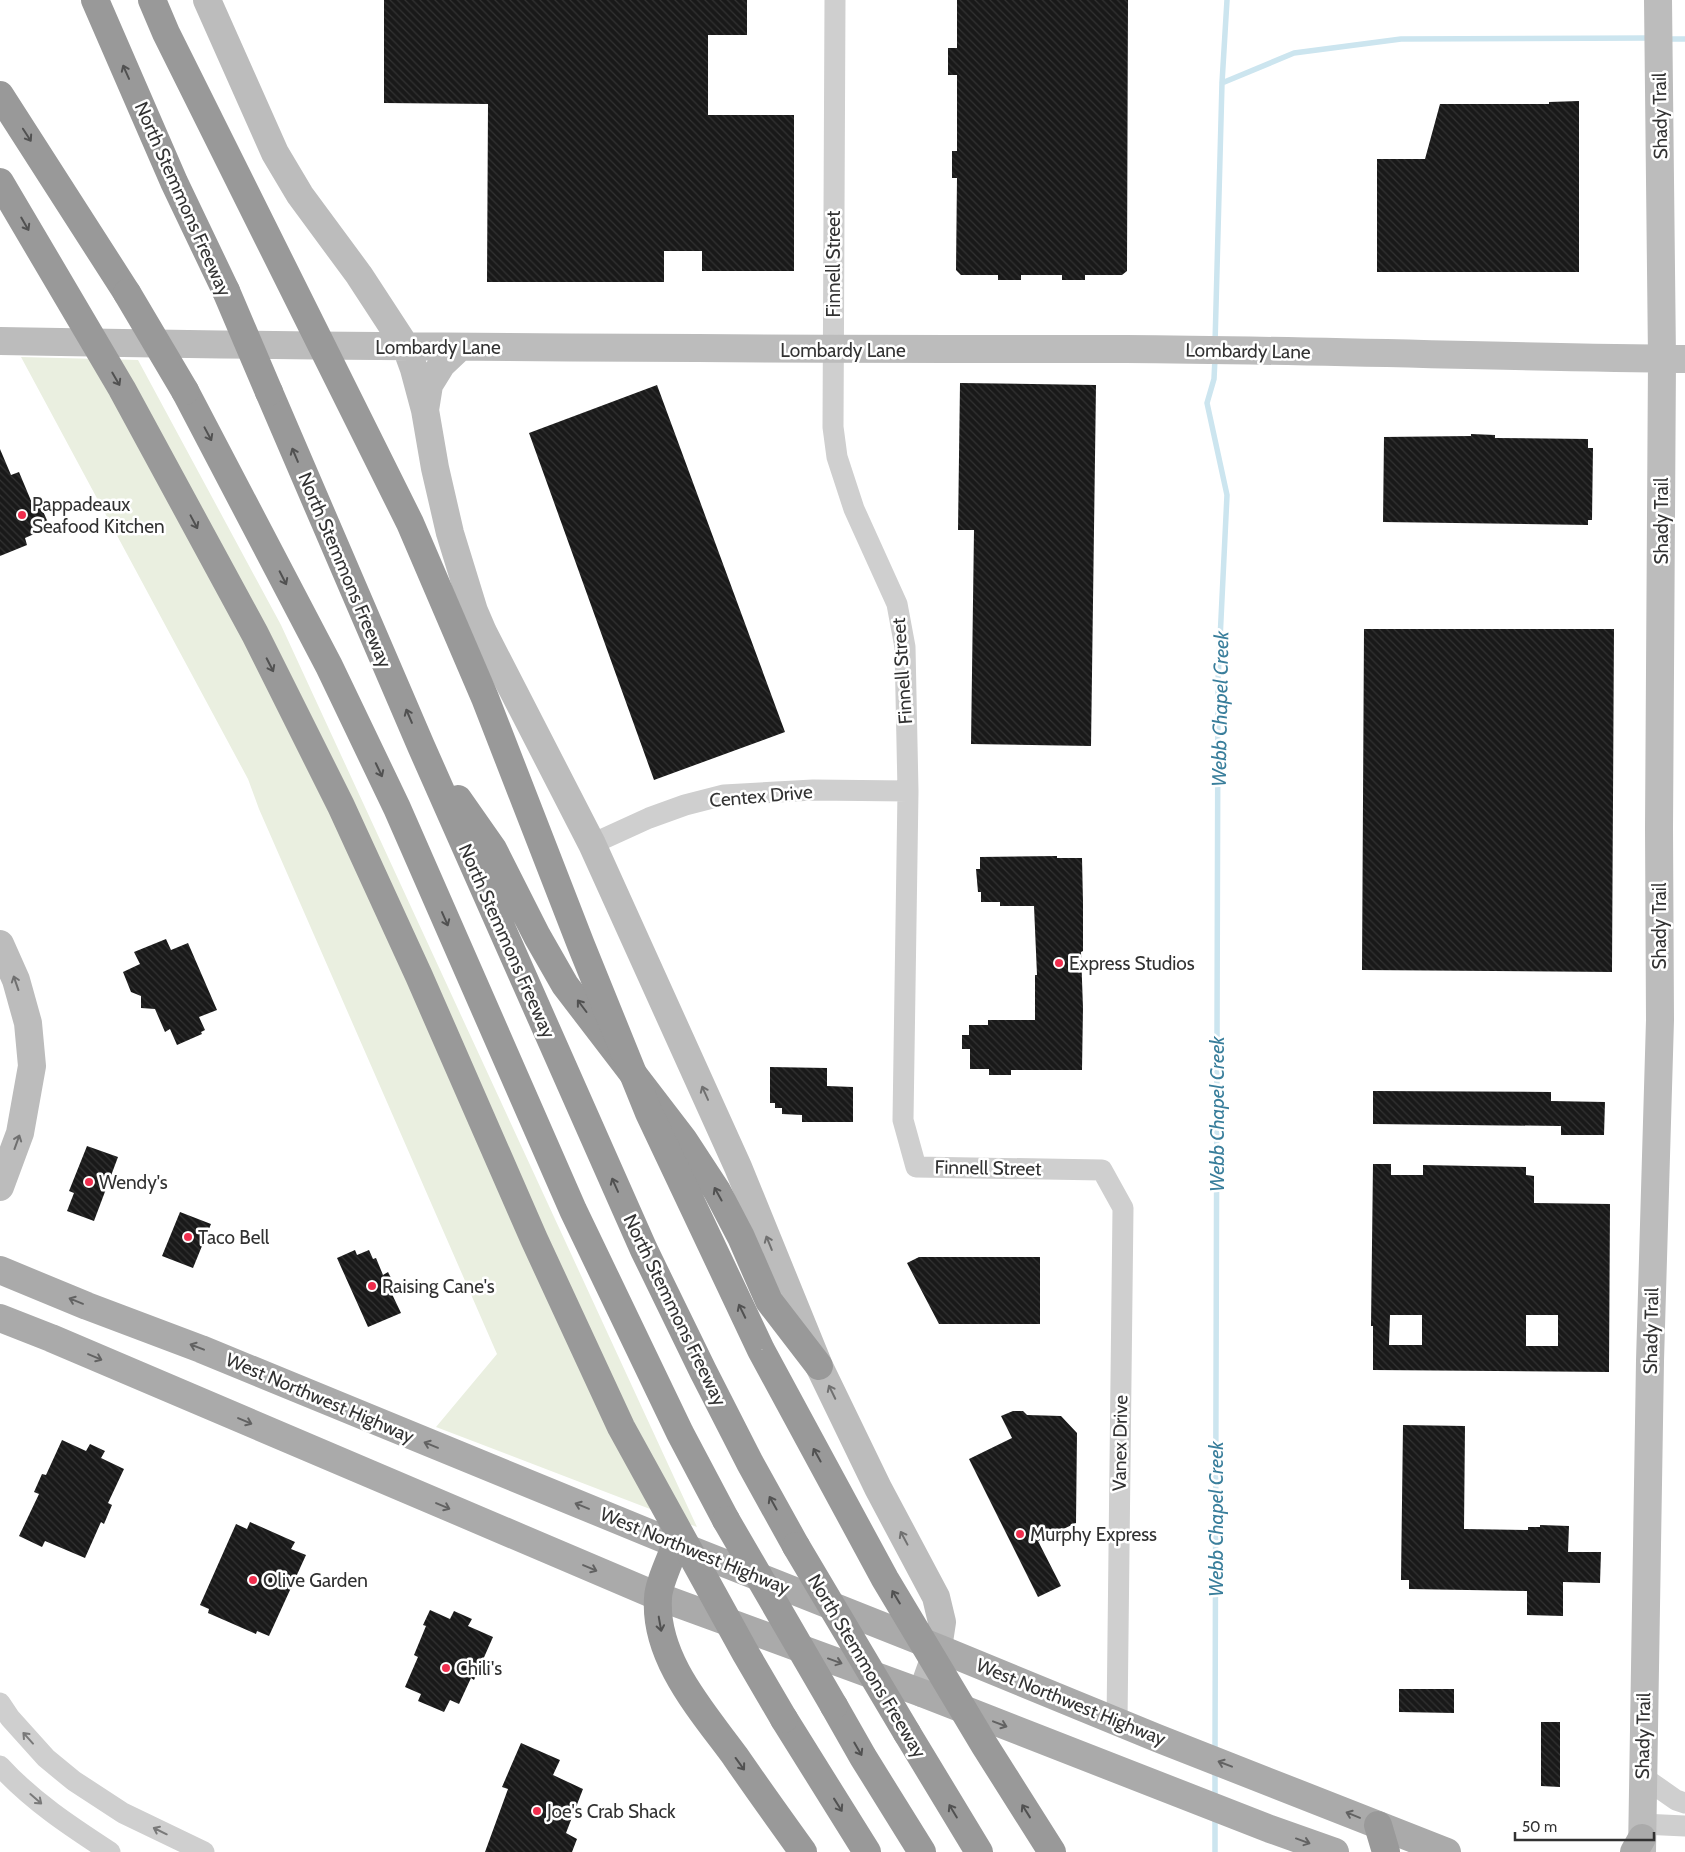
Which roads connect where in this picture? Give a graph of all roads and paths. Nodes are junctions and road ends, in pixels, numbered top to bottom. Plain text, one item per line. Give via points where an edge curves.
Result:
1 (95, 0) edge
2 (152, 0) edge
3 (206, 0) edge
4 (835, 0) edge
5 (1659, 12) edge
6 (0, 95) edge
7 (0, 182) edge
8 (0, 341) edge
9 (406, 346) junction
10 (460, 347) junction
11 (833, 350) junction
12 (1674, 359) edge
13 (425, 410) junction
14 (421, 746) junction
15 (908, 791) junction
16 (592, 844) junction
17 (0, 944) edge
18 (1102, 1170) joint
19 (0, 1187) edge
20 (0, 1270) edge
21 (0, 1318) edge
22 (0, 1335) edge
23 (51, 1338) junction
24 (819, 1366) junction
25 (676, 1544) junction
26 (657, 1596) junction
27 (938, 1648) junction
28 (922, 1693) junction
29 (0, 1703) edge
30 (1117, 1722) junction
31 (0, 1766) edge
32 (1643, 1776) junction
33 (1685, 1803) edge
34 (1378, 1825) junction
35 (1685, 1826) edge
36 (1640, 1841) edge
37 (110, 1852) edge
38 (204, 1852) edge
39 (804, 1852) edge
40 (868, 1852) edge
41 (922, 1852) edge
42 (979, 1852) edge
43 (1052, 1852) edge
44 (1334, 1852) edge
45 (1386, 1852) edge
46 (1447, 1852) edge

14 -> 1 highway, North Stemmons Freeway, bridge via 226,291 174,182
43 -> 2 highway, bridge via 885,1578 761,1350 649,1113 485,698 410,523
3 - 9 main road, North Stemmons Freeway via 275,153 300,195
4 - 11 street, Finnell Street
5 - 12 main road, Shady Trail
6 -> 41 highway, bridge via 127,292 185,391 329,666 396,808 573,1210 680,1433 726,1520 863,1757
7 -> 40 highway, bridge via 122,389 255,634 345,815 621,1427 741,1646
8 - 9 main road, Lombardy Lane
9 - 10 main road, Lombardy Lane
9 - 13 main road, North Stemmons Freeway
10 - 11 main road, Lombardy Lane
10 - 13 main road via 442,364 429,384
11 - 12 main road, Lombardy Lane via 1279,351
11 - 15 street, Finnell Street via 833,428 837,457 854,509 898,604 903,638
12 - 32 main road, Shady Trail via 1659,819 1660,1020
13 - 16 main road, North Stemmons Freeway via 450,533 482,632
24 -> 14 highway via 769,1301 717,1191 684,1139 565,985 493,849
42 -> 14 highway, North Stemmons Freeway, bridge via 796,1546 741,1446 644,1250
15 - 16 street, Centex Drive via 812,790 724,795 684,805
15 - 18 street, Finnell Street via 903,1120 916,1168
24 -> 16 main road, North Stemmons Freeway via 738,1167
19 -> 17 main road via 20,1133 32,1066 28,1023 16,980
18 - 30 street, Vanex Drive via 1123,1208
25 -> 20 main road, West Northwest Highway
21 - 23 main road
22 - 23 main road via 20,1333
23 -> 26 main road
27 -> 24 main road, North Stemmons Freeway via 942,1622 936,1597
25 - 26 highway
25 - 27 main road, West Northwest Highway
26 -> 28 main road
26 -> 39 highway via 663,1640 675,1668
27 - 28 main road, North Stemmons Freeway
27 - 30 main road, West Northwest Highway
28 -> 44 main road
38 -> 29 street via 123,1813 74,1781 46,1758
34 -> 30 main road, West Northwest Highway
31 -> 37 street via 59,1819
32 - 33 street
32 - 36 main road, Shady Trail
34 - 45 highway
34 - 46 main road, West Northwest Highway
35 - 36 street

